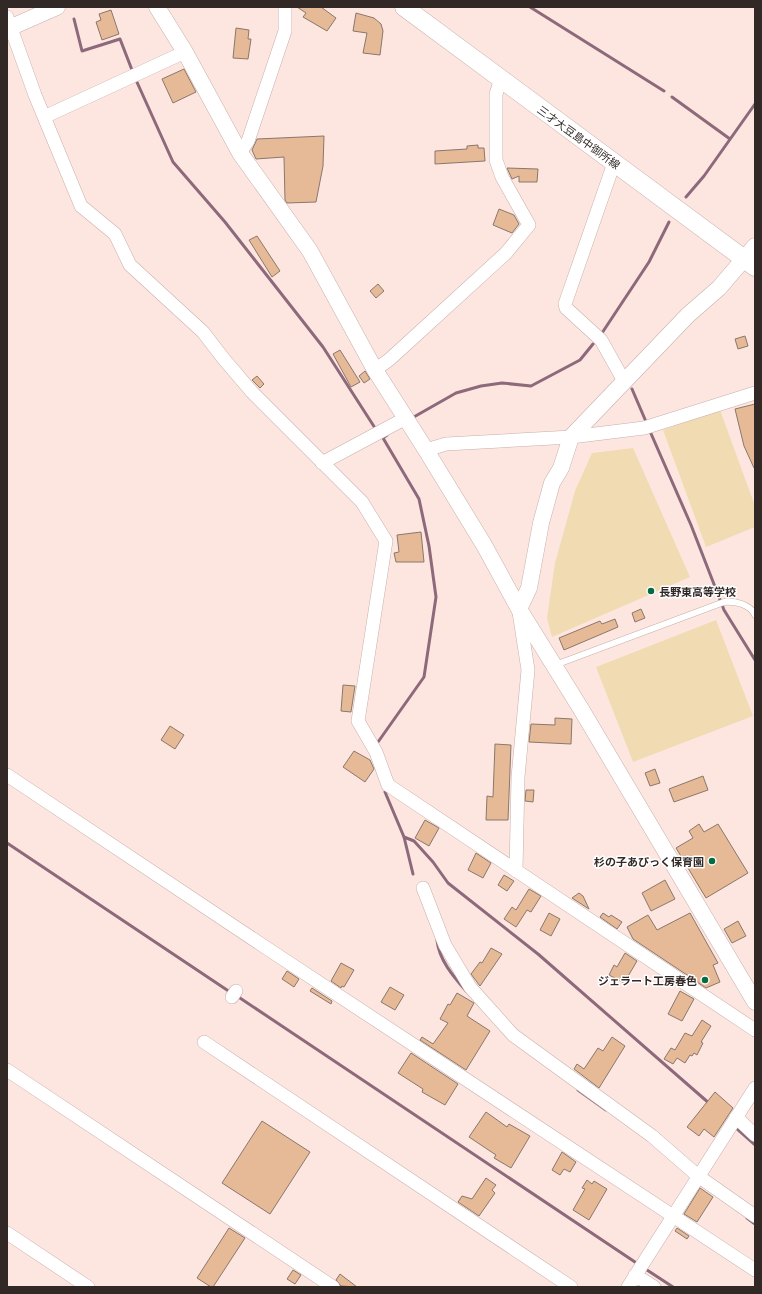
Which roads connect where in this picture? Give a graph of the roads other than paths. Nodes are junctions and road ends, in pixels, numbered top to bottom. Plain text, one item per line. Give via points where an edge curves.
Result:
1 (57, 7) edge
2 (157, 7) edge
3 (285, 7) edge
4 (404, 7) edge
5 (8, 24) edge
6 (185, 52) junction
7 (501, 79) junction
8 (44, 117) junction
9 (240, 153) junction
10 (614, 163) junction
11 (752, 258) edge
12 (375, 370) junction
13 (624, 381) junction
14 (755, 393) edge
15 (406, 418) junction
16 (571, 437) junction
17 (426, 450) junction
18 (322, 463) junction
19 (519, 609) junction
20 (755, 615) edge
21 (554, 666) junction
22 (7, 775) edge
23 (516, 871) junction
24 (423, 888) dead end
25 (755, 1002) edge
26 (755, 1030) edge
27 (204, 1042) dead end
28 (7, 1070) edge
29 (755, 1088) edge
30 (736, 1117) junction
31 (755, 1135) edge
32 (698, 1176) junction
33 (673, 1215) junction
34 (755, 1216) edge
35 (7, 1233) edge
36 (755, 1270) edge
37 (635, 1275) junction
38 (88, 1287) edge
39 (333, 1287) edge
40 (571, 1287) edge
41 (628, 1287) edge
42 (654, 1287) edge

1 - 5 street
2 - 6 street
3 - 9 street via 285,31 248,141
4 - 7 main road, 三才大豆島中御所線
5 - 8 street
6 - 8 street
6 - 9 street
7 - 10 main road, 三才大豆島中御所線
7 - 12 street via 496,94 496,160 502,177 529,226 506,254
8 - 18 street via 81,206 115,234 130,265 203,332 252,392
9 - 12 street via 310,251
10 - 11 main road, 三才大豆島中御所線
10 - 13 street via 565,304 566,308 601,340
11 - 13 street via 688,316
12 - 15 street
13 - 16 street
14 - 16 street via 648,427
15 - 17 street
15 - 18 street
16 - 17 street via 446,444
16 - 19 street via 561,468 552,484 541,523 529,588
17 - 19 street via 484,545
18 - 23 street via 362,502 386,541 358,721 376,752 388,785
19 - 21 street
19 - 23 street via 528,670 518,777
20 - 21 lane via 734,601 722,603
21 - 25 street
22 - 33 street
23 - 26 street
24 - 32 street via 446,945 470,987 513,1035 652,1136
27 - 40 street
28 - 39 street
29 - 30 street
30 - 31 street
30 - 32 street
32 - 33 street
32 - 34 street
33 - 36 street
33 - 37 street
35 - 38 street
37 - 41 street
37 - 42 street

